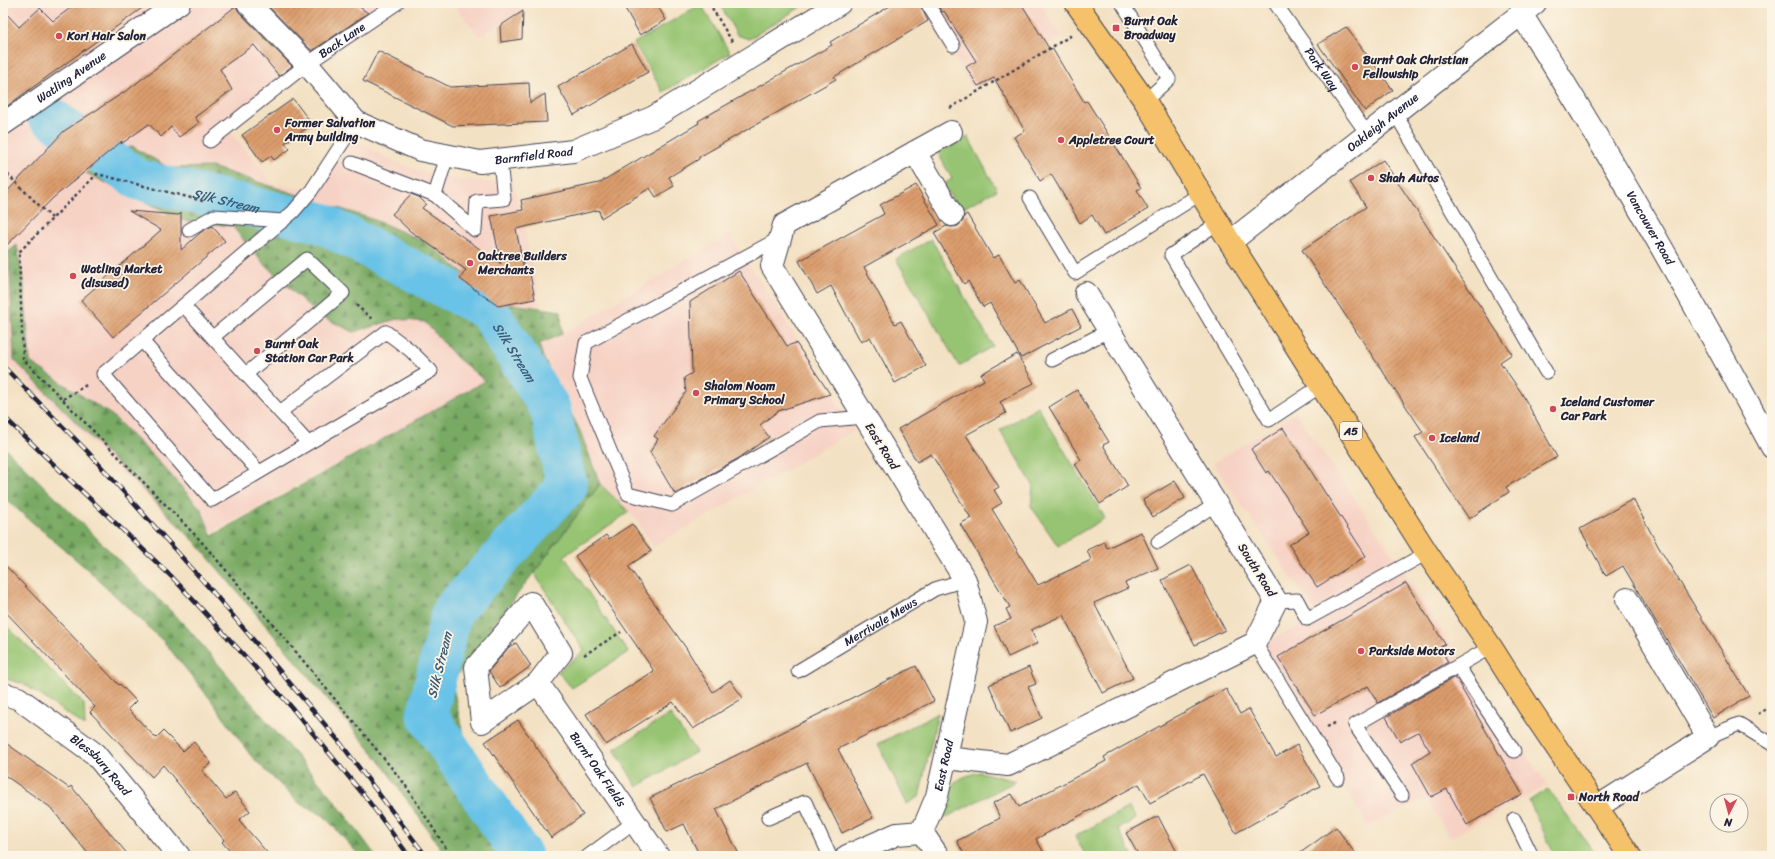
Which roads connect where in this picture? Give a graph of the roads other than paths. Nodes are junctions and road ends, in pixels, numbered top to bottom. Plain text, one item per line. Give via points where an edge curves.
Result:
1 (179, 3) edge
2 (248, 3) edge
3 (397, 3) edge
4 (840, 3) edge
5 (927, 3) edge
6 (1076, 3) edge
7 (1122, 3) edge
8 (1276, 3) edge
9 (1528, 9) edge
10 (953, 45) dead end
11 (307, 64) junction
12 (1145, 101) junction
13 (1395, 113) junction
14 (356, 122) junction
15 (3, 124) edge
16 (951, 132) road end
17 (1368, 135) junction
18 (210, 141) dead end
19 (915, 152) junction
20 (447, 156) junction
21 (500, 160) junction
22 (352, 163) dead end
23 (1200, 194) junction
24 (435, 195) junction
25 (1030, 198) dead end
26 (952, 215) dead end
27 (283, 221) junction
28 (1218, 223) junction
29 (188, 230) dead end
30 (780, 238) junction
31 (1230, 242) junction
32 (1086, 293) dead end
33 (184, 306) junction
34 (1108, 331) junction
35 (213, 337) junction
36 (142, 342) junction
37 (1052, 360) dead end
38 (1546, 372) dead end
39 (246, 374) junction
40 (1322, 385) junction
41 (280, 412) junction
42 (864, 418) junction
43 (308, 443) junction
44 (1772, 447) edge
45 (259, 472) junction
46 (1216, 504) junction
47 (1158, 542) dead end
48 (1428, 553) junction
49 (965, 580) junction
50 (1627, 599) dead end
51 (1276, 601) junction
52 (1255, 643) junction
53 (1491, 647) junction
54 (1458, 666) junction
55 (798, 671) dead end
56 (538, 683) junction
57 (3, 694) edge
58 (1708, 737) junction
59 (1772, 744) edge
60 (1514, 751) dead end
61 (946, 758) junction
62 (1338, 778) dead end
63 (1402, 795) dead end
64 (1597, 807) junction
65 (768, 818) dead end
66 (1514, 819) dead end
67 (634, 822) junction
68 (922, 832) junction
69 (179, 856) edge
70 (588, 856) edge
71 (658, 856) edge
72 (830, 856) edge
73 (846, 856) edge
74 (938, 856) edge
75 (1532, 856) edge
76 (1630, 856) edge

1 - 15 street, Watling Avenue
2 - 11 street, Barnfield Road
3 - 11 lane, Back Lane
4 - 21 street, Barnfield Road via 654,117 573,151
5 - 10 lane
6 - 12 main road, A5
7 - 12 lane via 1169,79
8 - 17 lane, Park Way
9 - 13 street, Oakleigh Avenue
9 - 44 street, Vancouver Road via 1566,83 1693,300
11 - 14 street, Barnfield Road
11 - 18 lane, Back Lane
12 - 23 main road, A5
13 - 17 street, Oakleigh Avenue
13 - 38 lane
14 - 20 street, Barnfield Road via 420,150
14 - 27 lane via 311,191
16 - 19 street, East Road
17 - 31 street, Oakleigh Avenue
19 - 26 street
19 - 30 street, East Road via 784,225
20 - 21 street, Barnfield Road via 480,162
20 - 24 lane
21 - 24 lane via 504,198 477,202 475,230
22 - 24 lane
23 - 25 lane via 1075,273
23 - 28 main road, A5
27 - 29 lane via 214,216
27 - 33 lane
28 - 31 main road, A5
28 - 40 lane via 1171,255 1269,420
30 - 42 street, East Road via 772,266
30 - 42 lane via 586,343 580,378 628,494 672,505 820,421
31 - 40 main road, A5
32 - 34 street, South Road
33 - 35 lane
33 - 36 lane
34 - 37 lane
34 - 46 street, South Road
35 - 39 lane
35 - 39 lane via 307,259 343,293
36 - 45 lane
36 - 45 lane via 103,374 212,500
39 - 41 lane
40 - 48 main road, A5
41 - 43 lane
41 - 43 lane via 386,332 410,350 431,371
42 - 49 street, East Road
43 - 45 lane
46 - 47 lane
46 - 51 street, South Road
48 - 51 lane via 1307,619 1297,600
48 - 53 main road, A5
49 - 55 lane, Merrivale Mews via 935,589
49 - 61 street, East Road via 976,622
50 - 58 street
51 - 52 street, South Road
52 - 61 street via 1008,765
52 - 62 lane
53 - 54 lane
53 - 64 main road, A5
54 - 60 lane
54 - 63 lane via 1355,725
56 - 56 street via 482,722 476,667 531,603 561,652
56 - 67 street, Burnt Oak Fields
57 - 69 street, Blessbury Road via 18,698 95,754
58 - 59 lane via 1740,724
58 - 64 street
61 - 68 street, East Road via 937,796
64 - 76 main road, A5
65 - 72 lane via 805,802
66 - 75 lane
67 - 70 lane
67 - 71 street, Burnt Oak Fields
68 - 73 street via 897,834
68 - 74 street

